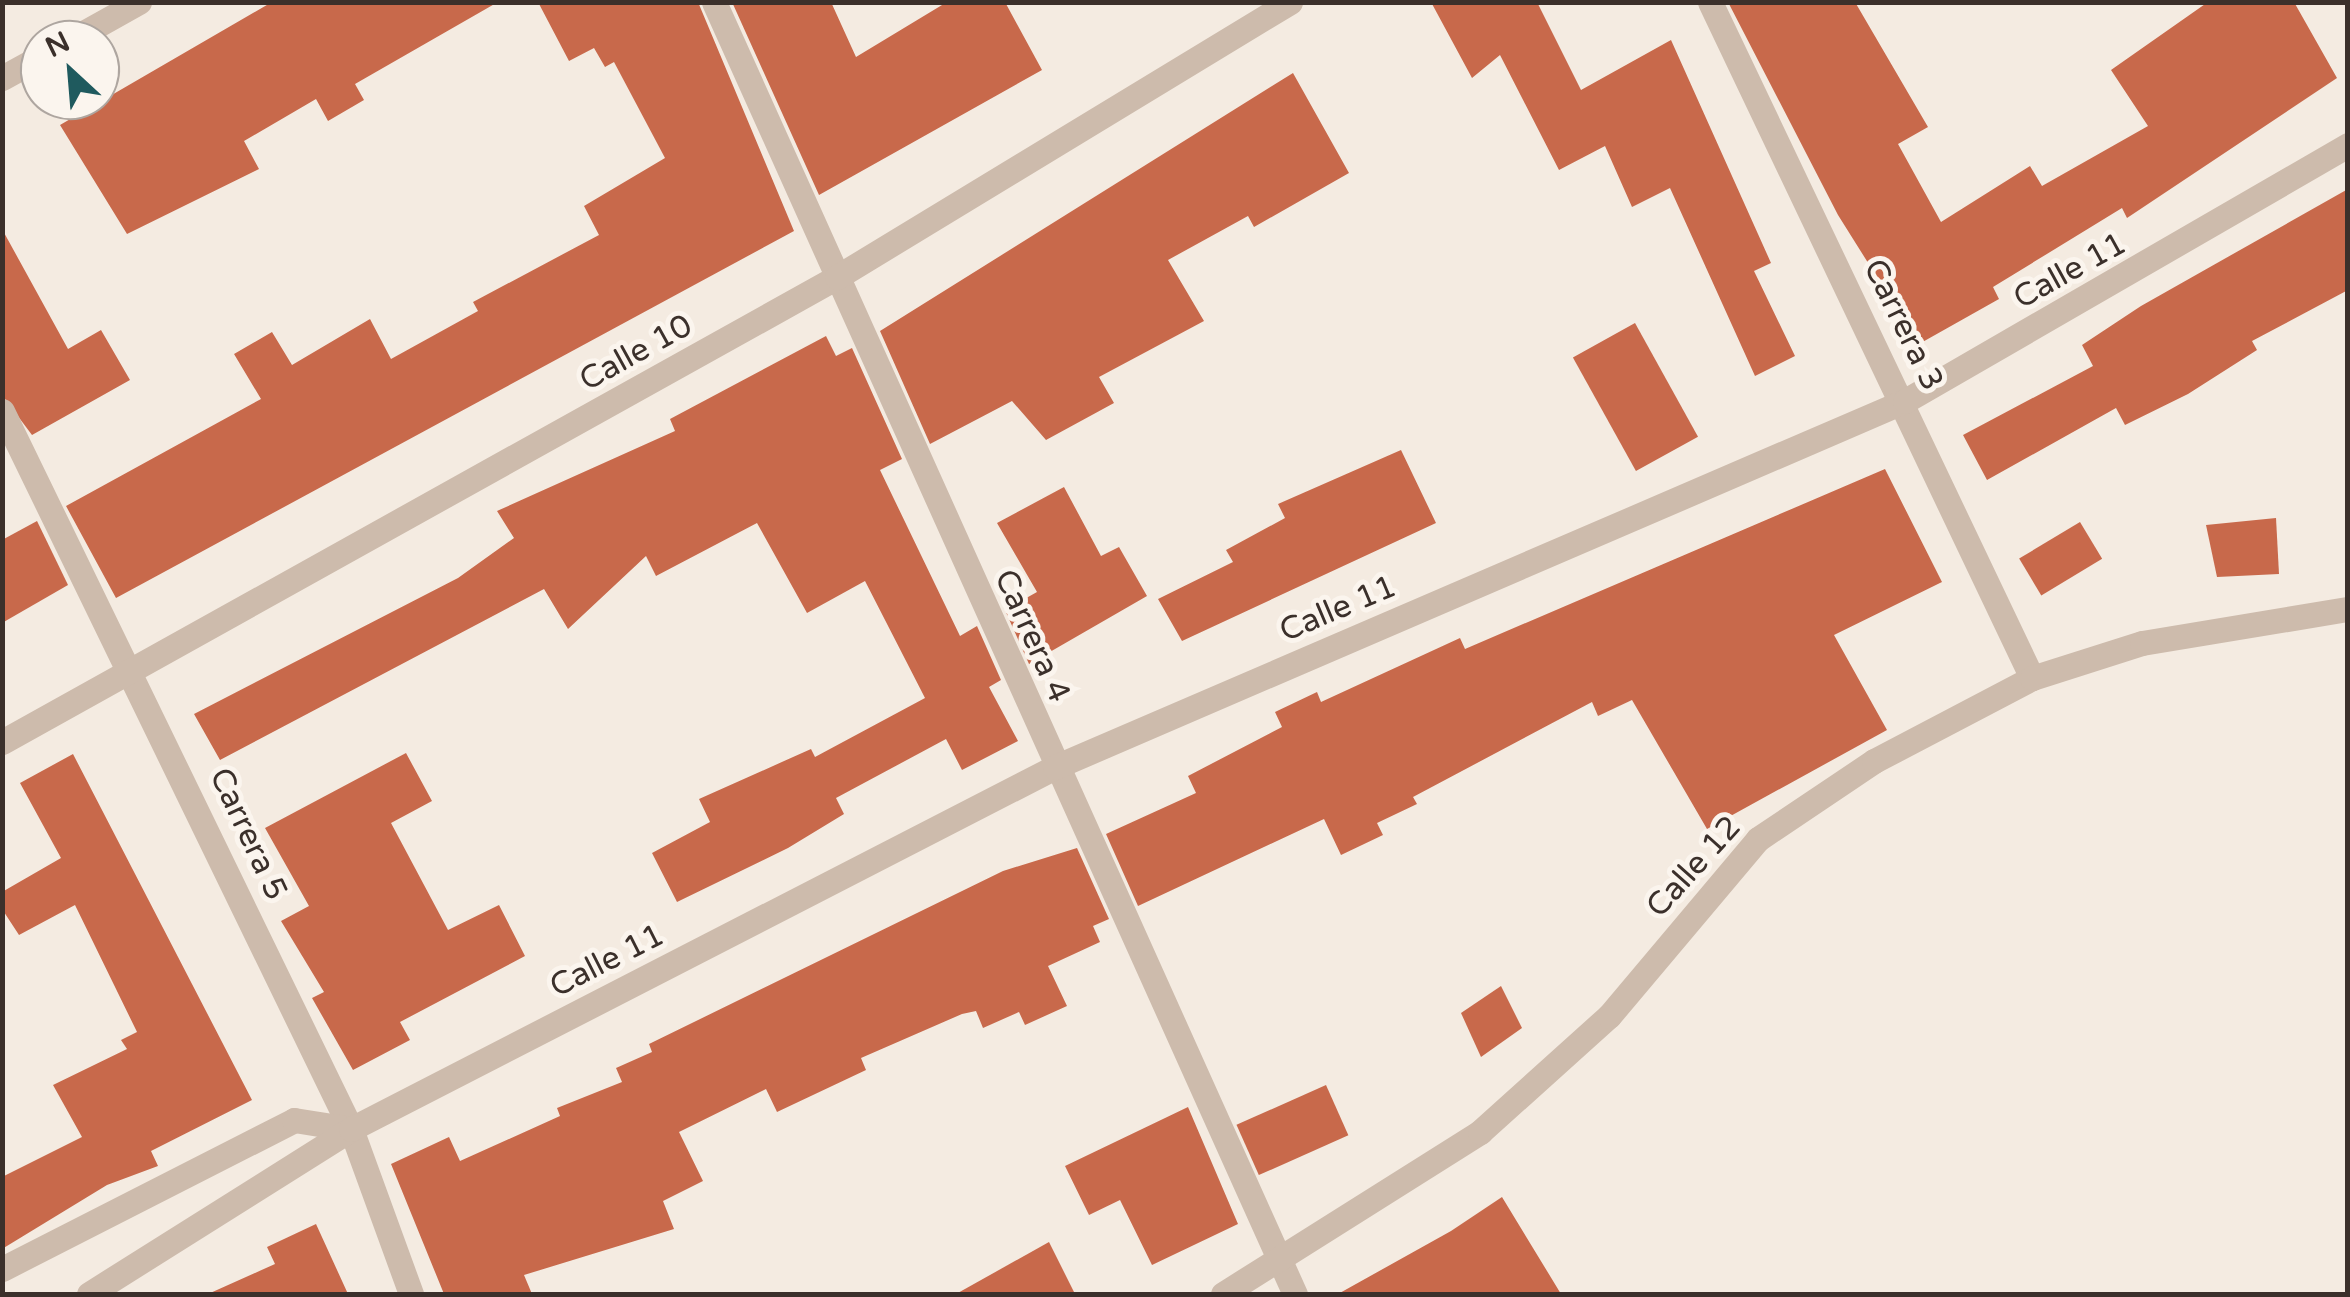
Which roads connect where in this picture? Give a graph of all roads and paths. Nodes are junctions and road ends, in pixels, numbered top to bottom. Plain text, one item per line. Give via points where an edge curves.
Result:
1 (139, 2) edge
2 (714, 2) edge
3 (1290, 2) edge
4 (1710, 2) edge
5 (107, 20) edge
6 (2348, 145) edge
7 (837, 277) junction
8 (1905, 402) junction
9 (2, 411) edge
10 (2348, 609) edge
11 (136, 671) junction
12 (2032, 678) junction
13 (2, 742) edge
14 (1055, 766) junction
15 (351, 1129) junction
16 (1275, 1264) junction
17 (2, 1268) edge
18 (89, 1294) edge
19 (411, 1294) edge
20 (1224, 1294) edge
21 (1296, 1294) edge

1 - 5 street
2 - 7 street, Carrera 4
3 - 7 street, Calle 10
4 - 8 street, Carrera 3
6 - 8 street, Calle 11
7 - 11 street, Calle 10
7 - 14 street, Carrera 4
8 - 12 street, Carrera 3
8 - 14 street, Calle 11
9 - 11 street, Carrera 5
10 - 12 street, Calle 12 via 2142,643
11 - 13 street, Calle 10
11 - 15 street, Carrera 5
12 - 16 street, Calle 12 via 1874,761 1758,839 1609,1016 1480,1132
14 - 15 street, Calle 11
14 - 16 street, Carrera 4
15 - 17 street via 294,1120
15 - 18 street, Calle 11
15 - 19 street, Carrera 5
16 - 20 street, Calle 12
16 - 21 street, Carrera 4

